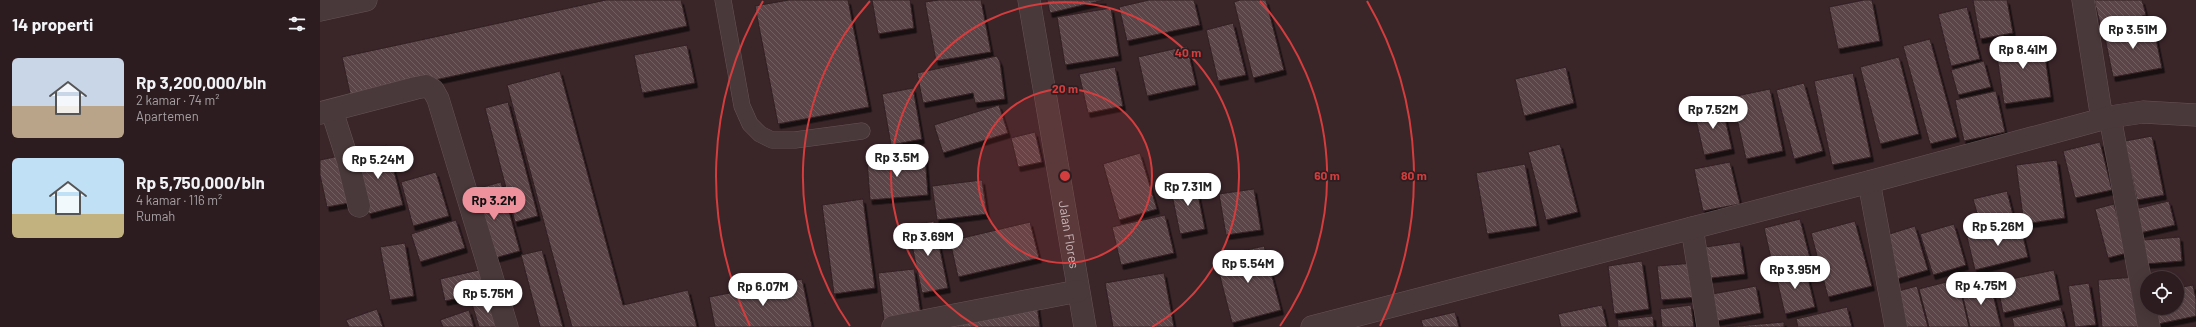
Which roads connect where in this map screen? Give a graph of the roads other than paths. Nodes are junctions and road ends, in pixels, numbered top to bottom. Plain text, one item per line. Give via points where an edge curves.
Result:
1 (366, 0) edge
2 (723, 0) edge
3 (1029, 0) edge
4 (2082, 0) edge
5 (320, 10) edge
6 (326, 112) edge
7 (2196, 114) edge
8 (2106, 118) junction
9 (862, 131) dead end
10 (1869, 182) junction
11 (359, 206) dead end
12 (1692, 228) junction
13 (1078, 291) junction
14 (507, 327) edge
15 (893, 327) edge
16 (1085, 327) edge
17 (1312, 327) edge
18 (1708, 327) edge
19 (1896, 327) edge
20 (2149, 327) edge

1 - 5 street
2 - 9 lane via 742,106 750,124 760,134 772,140 795,140
3 - 13 street, Jalan Flores
4 - 8 street
6 - 11 street via 348,161
6 - 14 street via 416,88 426,86 433,90 438,99
7 - 8 street via 2143,112
8 - 10 street
8 - 20 street
10 - 12 street
10 - 19 street
12 - 17 street
12 - 18 street
13 - 15 street
13 - 16 street, Jalan Flores

